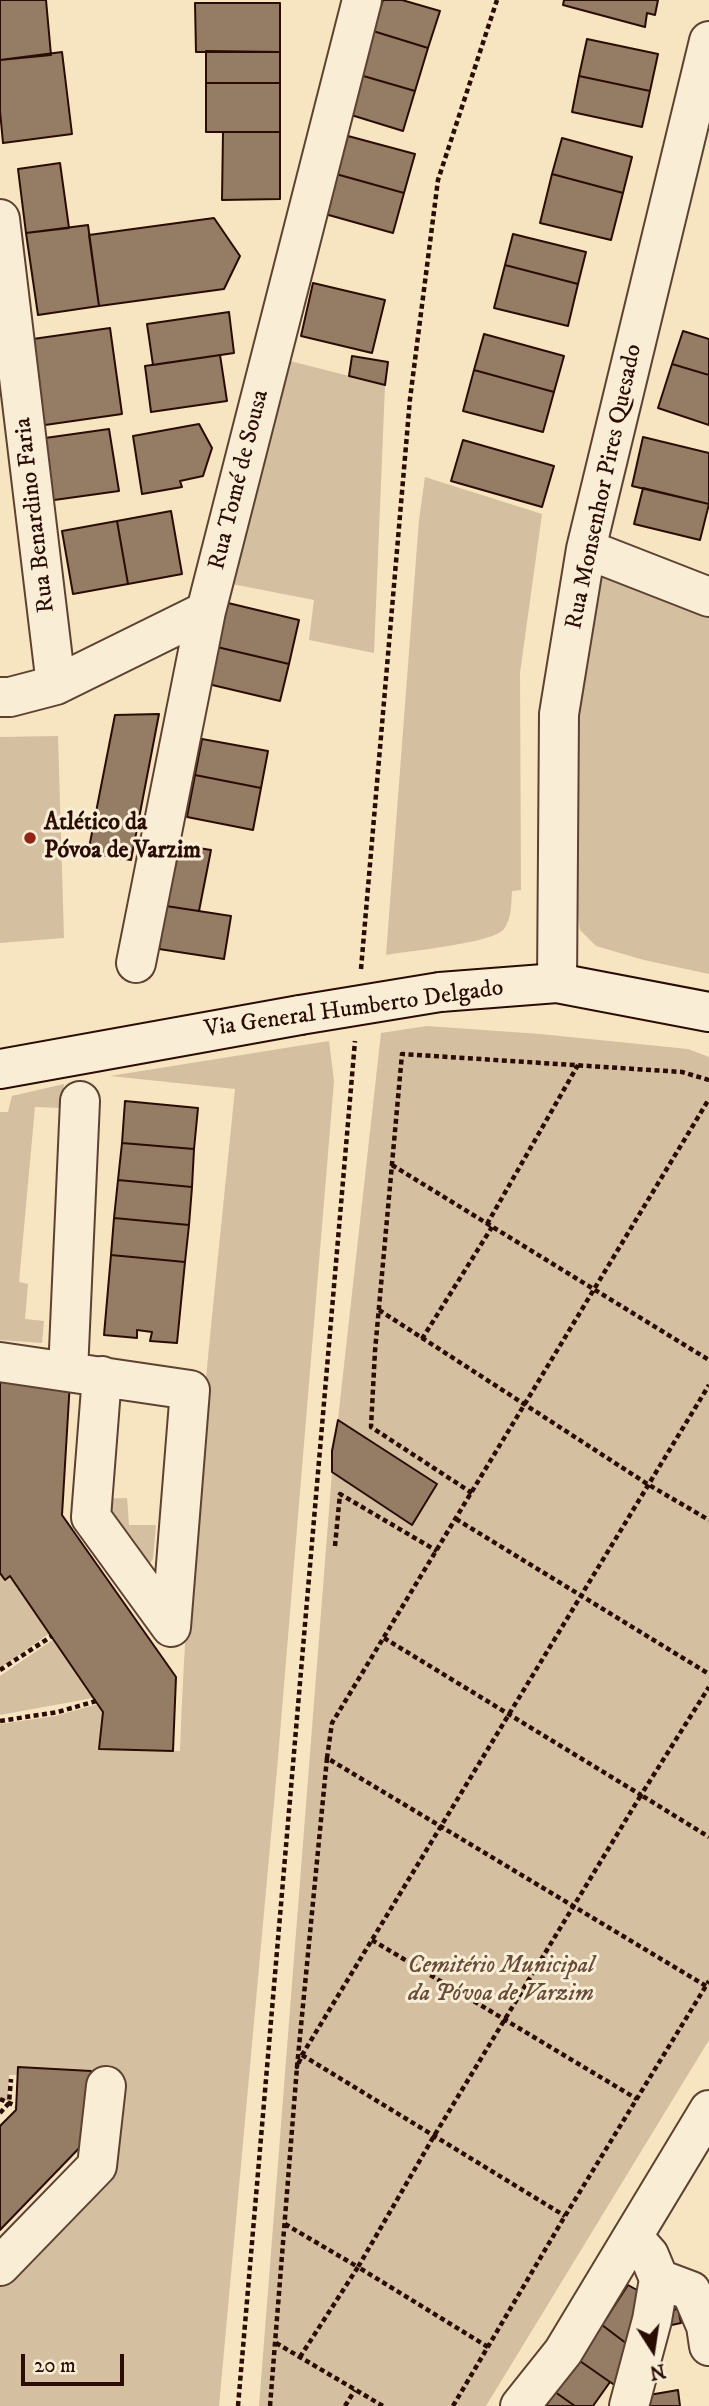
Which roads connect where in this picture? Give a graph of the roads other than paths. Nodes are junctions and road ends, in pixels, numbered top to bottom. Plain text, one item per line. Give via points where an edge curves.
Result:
1 (362, 0) edge
2 (709, 41) edge
3 (0, 219) edge
4 (586, 549) junction
5 (709, 597) edge
6 (206, 611) junction
7 (56, 685) junction
8 (0, 697) edge
9 (136, 963) dead end
10 (557, 983) junction
11 (709, 1012) edge
12 (0, 1069) edge
13 (80, 1101) dead end
14 (0, 1362) edge
15 (85, 1374) junction
16 (106, 2086) dead end
17 (709, 2110) edge
18 (633, 2237) junction
19 (0, 2266) edge
20 (659, 2279) junction
21 (709, 2346) edge
22 (520, 2406) edge
23 (629, 2406) edge

1 - 6 street, Rua Tomé de Sousa
2 - 4 street, Rua Monsenhor Pires Quesado
3 - 7 street, Rua Benardino Faria
4 - 5 street
4 - 10 street, Rua Monsenhor Pires Quesado via 559,714
6 - 7 street
6 - 9 street, Rua Tomé de Sousa
7 - 8 street
10 - 11 street, Via General Humberto Delgado
10 - 12 street, Via General Humberto Delgado, bridge via 440,992
13 - 15 street
14 - 15 street
15 - 15 street via 91,1517 171,1627 190,1390
16 - 19 street via 97,2165
17 - 18 street
18 - 20 street via 649,2255
18 - 22 street via 564,2352
20 - 21 street via 691,2291
20 - 23 street

